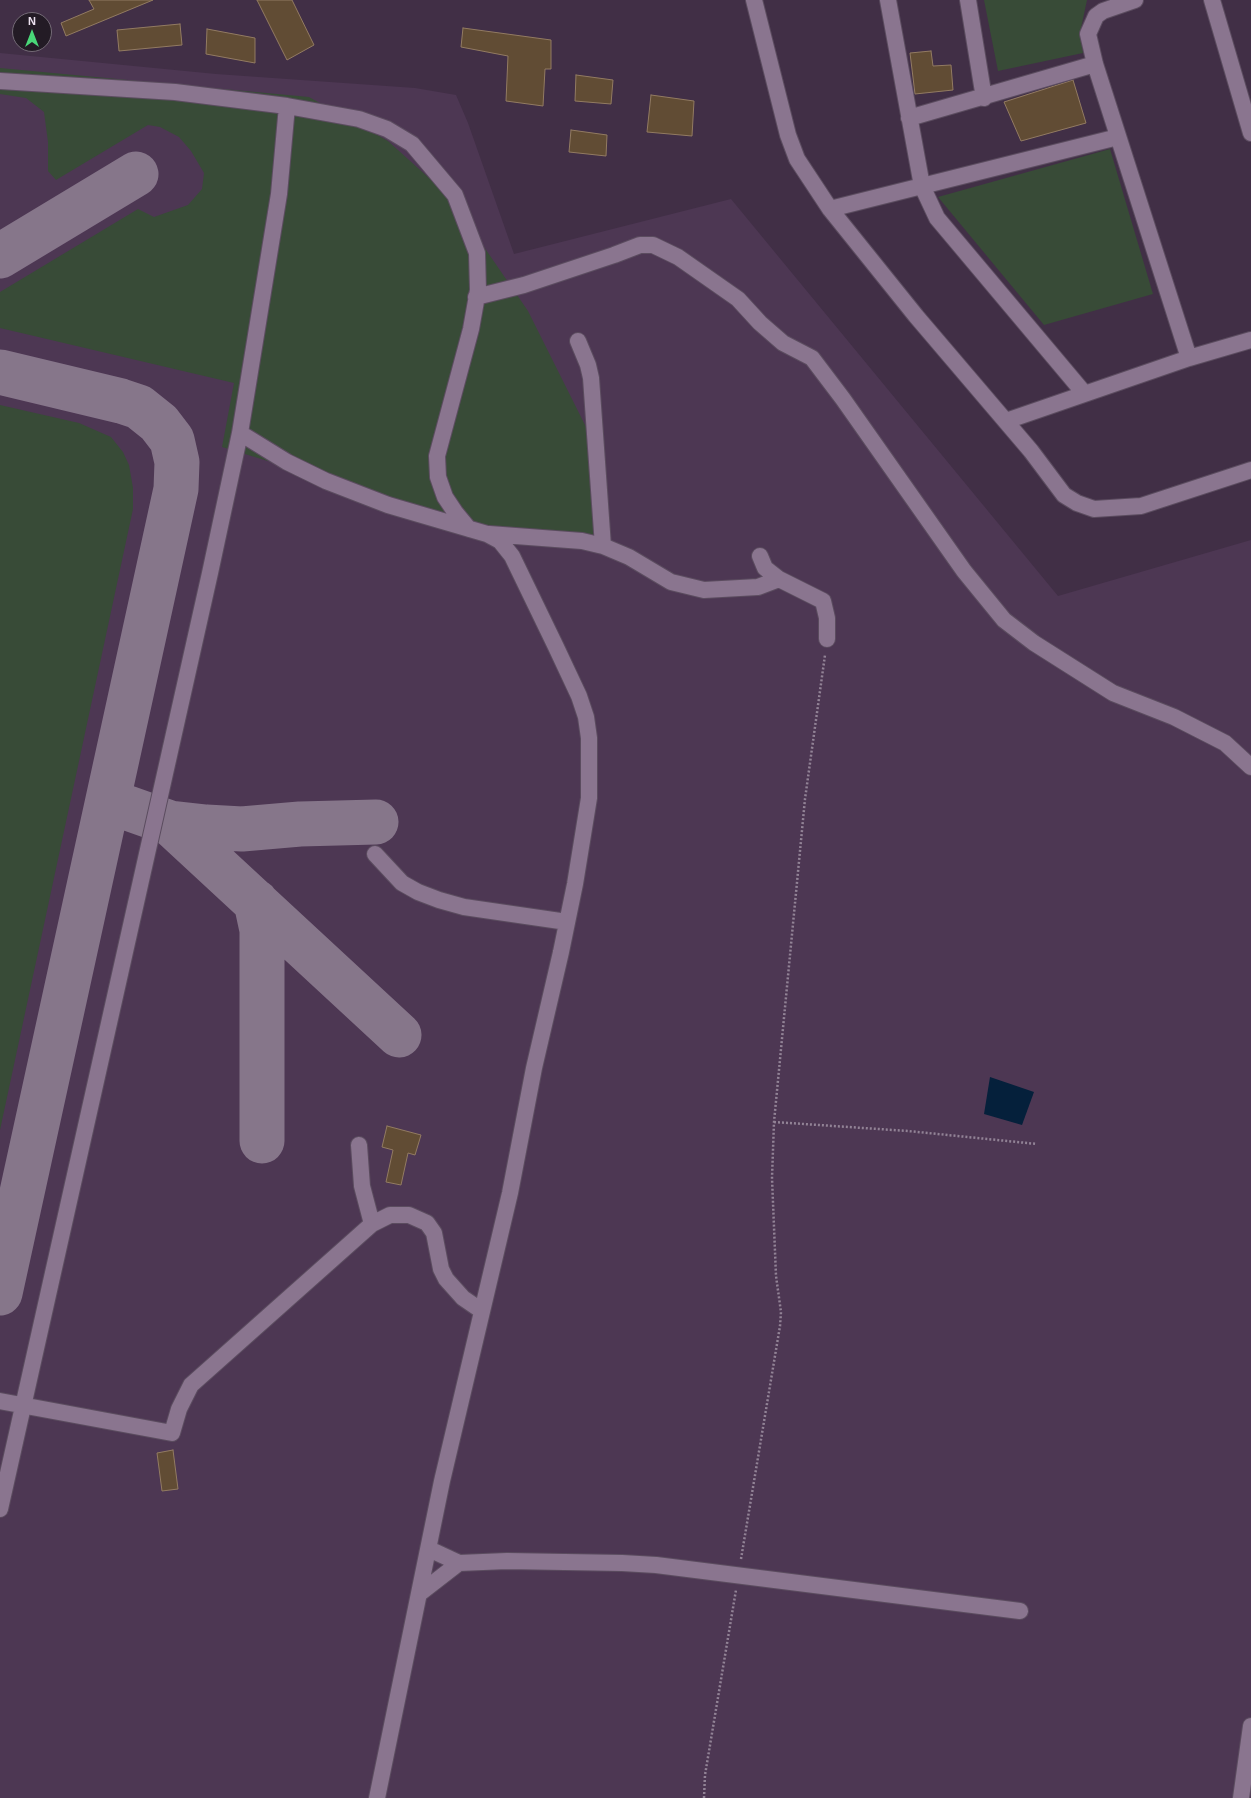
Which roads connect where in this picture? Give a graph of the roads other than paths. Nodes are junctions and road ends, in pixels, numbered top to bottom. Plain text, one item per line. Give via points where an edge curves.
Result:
1 (754, 0) edge
2 (888, 0) edge
3 (968, 0) edge
4 (1135, 0) edge
5 (1212, 0) edge
6 (1095, 64) junction
7 (0, 81) edge
8 (984, 98) junction
9 (287, 106) junction
10 (909, 118) junction
11 (1251, 133) edge
12 (1118, 137) junction
13 (922, 186) junction
14 (830, 209) junction
15 (476, 297) junction
16 (1251, 340) edge
17 (578, 341) dead end
18 (1189, 358) junction
19 (1084, 393) junction
20 (1006, 420) junction
21 (240, 433) junction
22 (1251, 470) edge
23 (469, 529) junction
24 (488, 534) junction
25 (603, 546) junction
26 (760, 556) dead end
27 (779, 579) junction
28 (827, 639) road end
29 (1251, 767) edge
30 (375, 854) dead end
31 (568, 922) junction
32 (359, 1145) dead end
33 (372, 1224) junction
34 (482, 1311) junction
35 (0, 1401) edge
36 (23, 1405) junction
37 (0, 1509) edge
38 (428, 1549) junction
39 (459, 1563) junction
40 (419, 1594) junction
41 (1020, 1611) dead end
42 (1251, 1726) edge
43 (377, 1798) edge
44 (1241, 1798) edge

1 - 14 street via 788,135 798,159
2 - 10 street
3 - 8 street
4 - 6 street via 1103,11 1093,21 1088,34
5 - 11 street
6 - 8 street
6 - 12 street
7 - 9 street via 175,92
8 - 10 street
9 - 15 street via 359,119 387,128 412,144 455,195 477,254
9 - 21 street via 279,194
10 - 13 street
12 - 13 street
12 - 18 street
13 - 14 street
13 - 19 street via 937,218
14 - 20 street via 916,316
15 - 23 street via 471,329 437,456 438,477 445,497
15 - 29 street via 524,285 640,245 653,245 678,257 738,299 783,343 812,358 964,571 1004,620 1034,643 1113,693 1174,717 1225,743
16 - 18 street
17 - 25 street via 591,378
18 - 19 street
19 - 20 street
20 - 22 street via 1064,495 1094,509 1141,506
21 - 23 street via 287,462 326,481 388,505
21 - 36 street
23 - 24 street
24 - 25 street via 582,541
24 - 31 street via 500,541 512,556 579,696 586,717 589,738 589,798
25 - 27 street via 629,557 671,582 704,590 758,587
26 - 27 street via 765,568
27 - 28 street via 823,601
30 - 31 street via 402,883 439,900 464,907
31 - 34 street
32 - 33 street via 362,1186
33 - 34 street via 390,1215 408,1215 427,1223 434,1233 441,1269 446,1279 463,1298
33 - 36 street via 191,1385 179,1409 172,1434
34 - 38 street
35 - 36 street
36 - 37 street
38 - 39 street
38 - 40 street
39 - 40 street
39 - 41 street via 507,1561 656,1565
40 - 43 street
42 - 44 street

